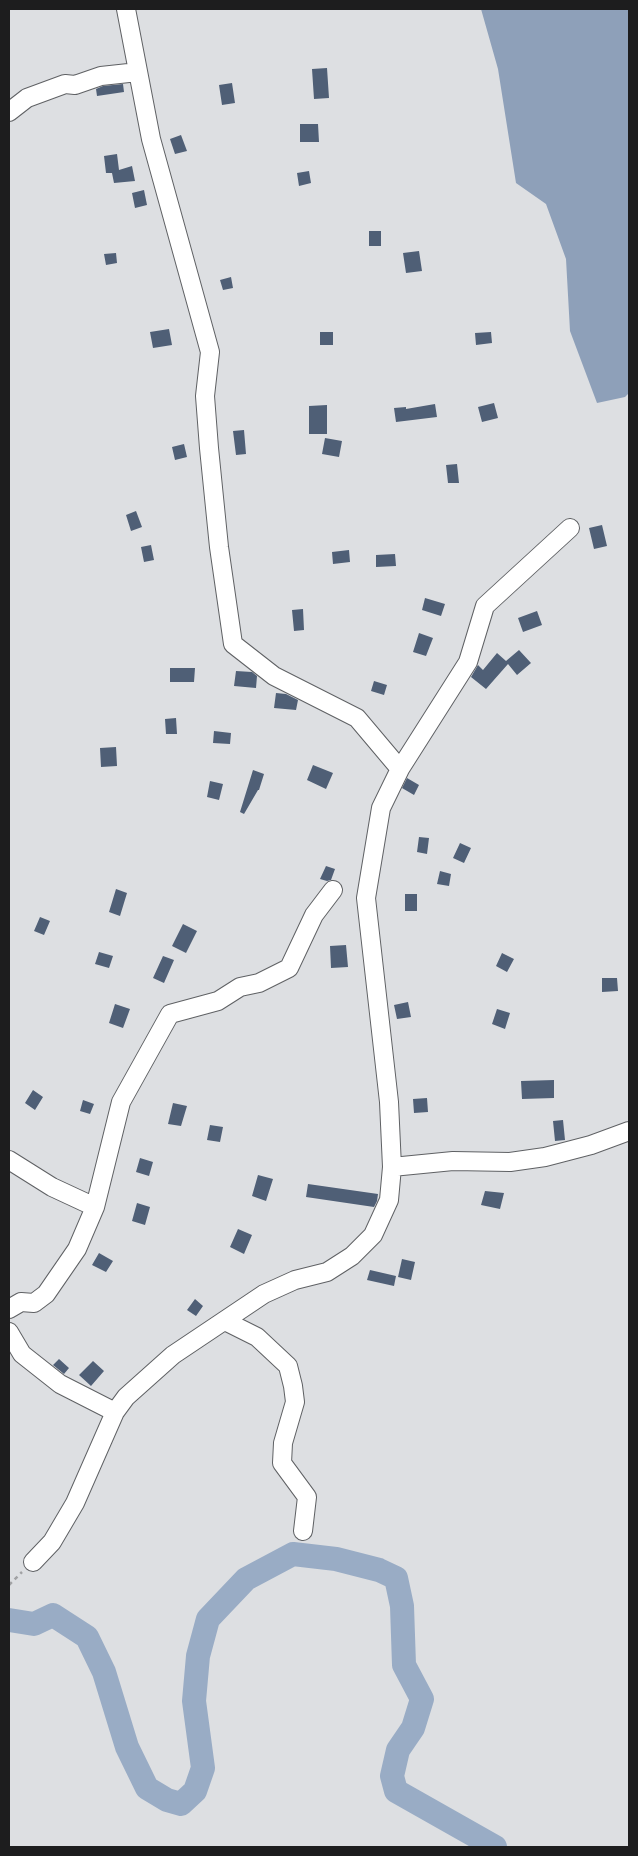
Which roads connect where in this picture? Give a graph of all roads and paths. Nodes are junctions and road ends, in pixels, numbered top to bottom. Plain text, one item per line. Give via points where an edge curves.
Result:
1 (126, 9) edge
2 (138, 72) junction
3 (9, 112) edge
4 (570, 528) dead end
5 (400, 769) junction
6 (333, 890) dead end
7 (629, 1131) edge
8 (9, 1160) edge
9 (392, 1167) junction
10 (95, 1207) junction
11 (9, 1309) edge
12 (225, 1321) junction
13 (9, 1332) edge
14 (115, 1412) junction
15 (304, 1531) dead end
16 (27, 1567) joint
17 (9, 1585) edge

1 - 2 street
2 - 3 street via 101,76 75,85 65,84 27,98
2 - 5 street via 151,138 210,352 205,396 209,448 233,644 274,676 357,718
4 - 5 street via 485,606 468,662
5 - 9 street via 381,808 366,898 389,1102
6 - 10 street via 314,915 289,968 259,983 240,987 218,1002 170,1014 121,1102
7 - 9 street via 591,1146 545,1157 510,1162 453,1161
8 - 10 street via 52,1187
9 - 12 street via 385,1209 373,1234 352,1256 327,1272 295,1280 264,1294
10 - 11 street via 77,1249 46,1294 34,1303 21,1302
12 - 14 street via 173,1355 126,1397
12 - 15 street via 257,1338 288,1366 295,1402 282,1443 282,1463 307,1497
13 - 14 street via 22,1354 60,1384
14 - 16 street via 75,1504 52,1542
16 - 17 path

